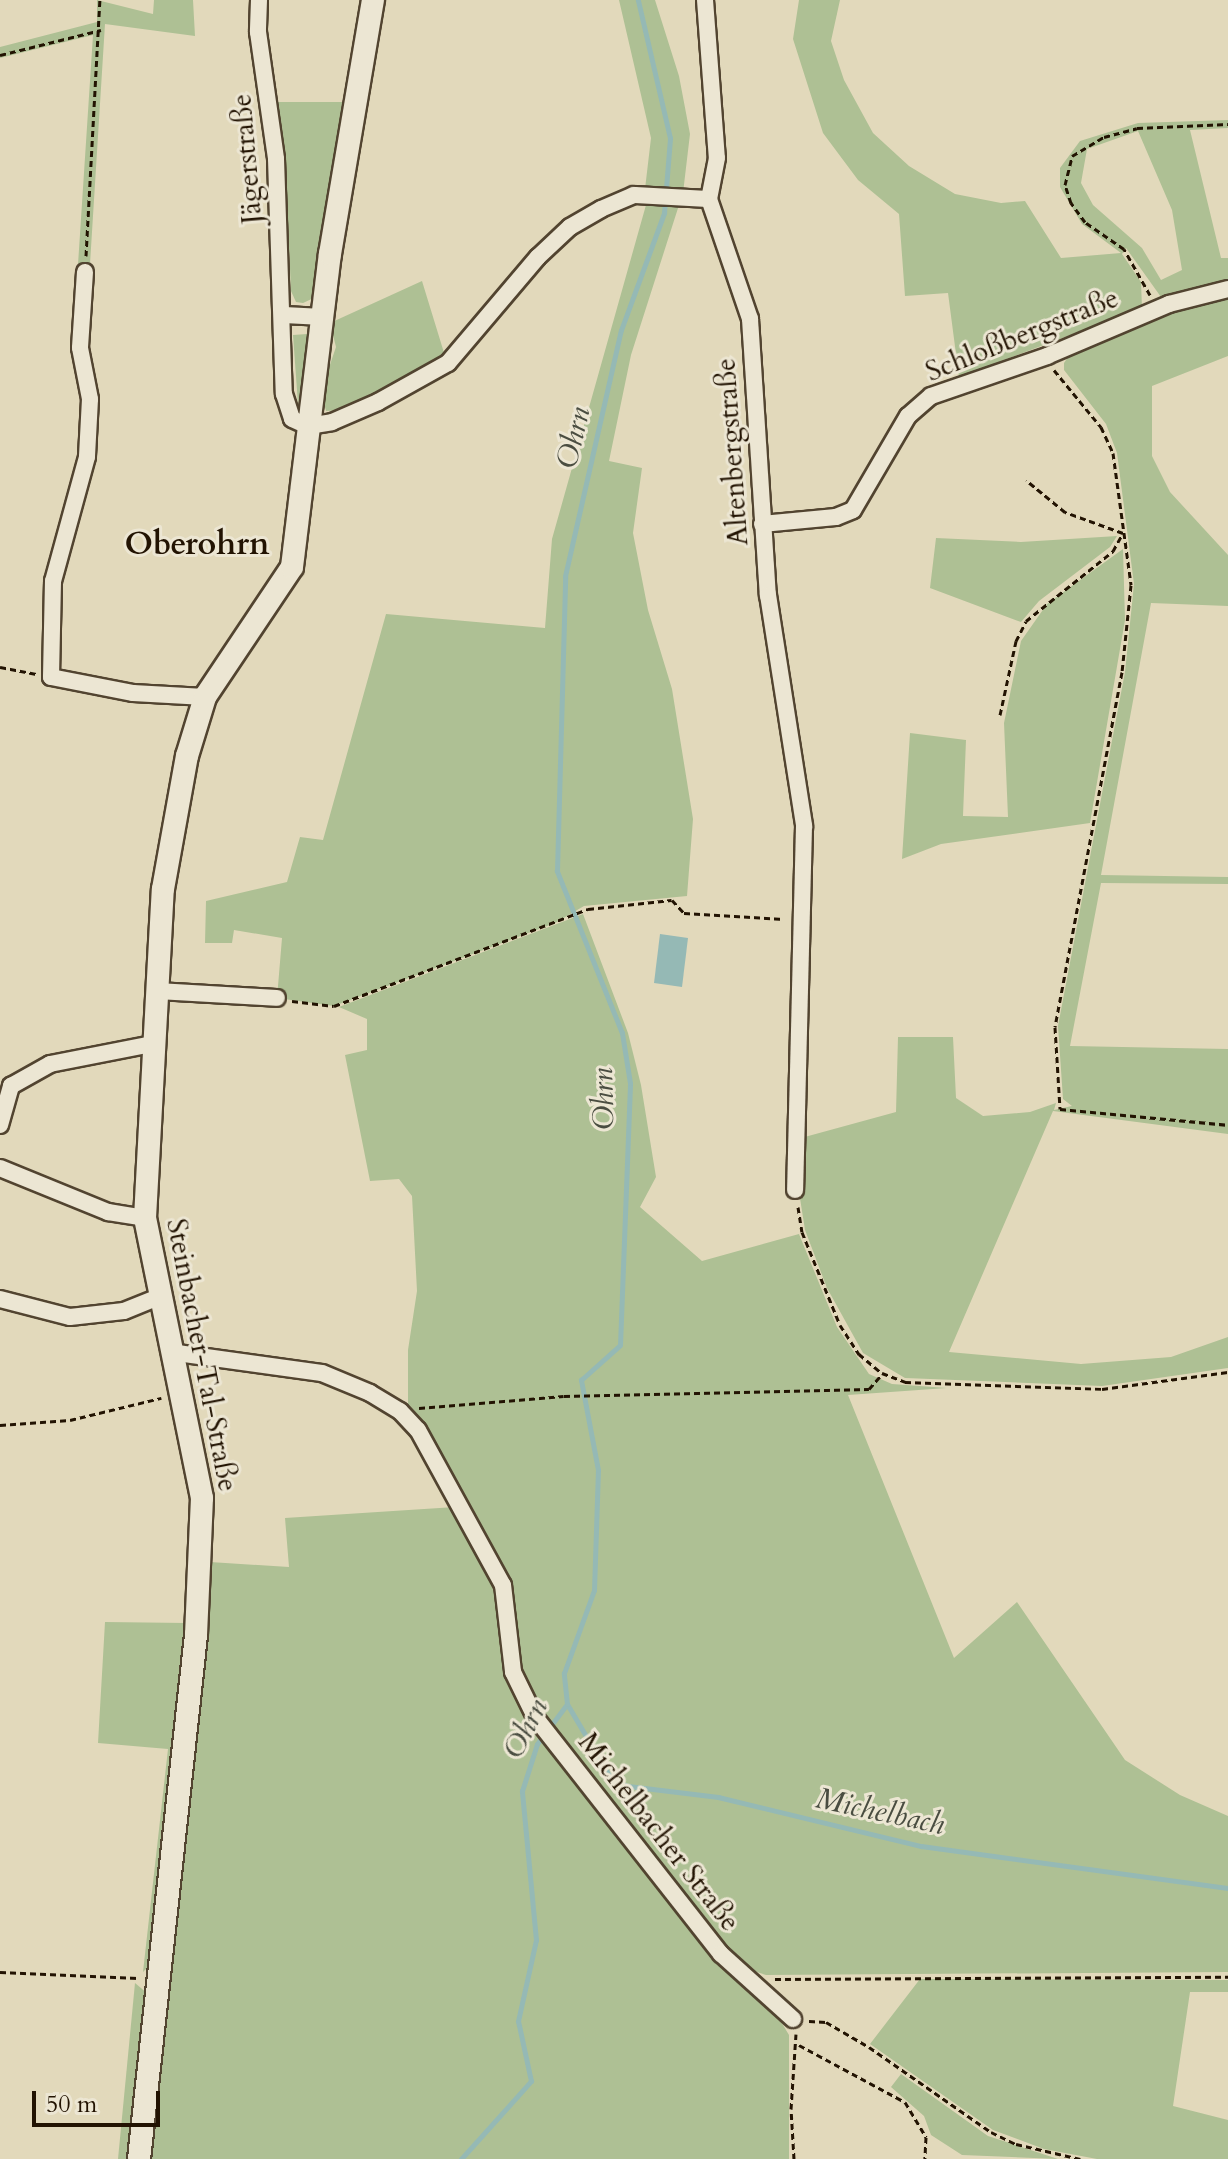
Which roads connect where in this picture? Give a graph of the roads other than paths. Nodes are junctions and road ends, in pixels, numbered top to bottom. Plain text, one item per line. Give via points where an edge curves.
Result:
1 (259, 0) edge
2 (373, 0) edge
3 (705, 0) edge
4 (709, 199) junction
5 (85, 272) road end
6 (1228, 289) edge
7 (284, 315) junction
8 (323, 317) junction
9 (308, 426) junction
10 (762, 524) junction
11 (205, 697) junction
12 (157, 991) junction
13 (277, 998) road end
14 (152, 1044) junction
15 (0, 1125) edge
16 (0, 1168) edge
17 (795, 1190) road end
18 (145, 1218) junction
19 (158, 1297) junction
20 (0, 1299) edge
21 (170, 1352) junction
22 (793, 2019) road end
23 (139, 2159) edge

1 - 7 street, Jägerstraße via 258,32 276,159
2 - 8 main road, Steinbacher-Tal-Straße
3 - 4 street via 717,158
4 - 9 street via 634,195 570,227 448,363 378,402
4 - 10 street, Altenbergstraße via 750,319
5 - 11 street via 80,348 90,399 87,457 53,581 51,677 133,693
6 - 10 street, Schloßbergstraße via 1169,304 1047,356 931,396 908,416 853,510 836,517
7 - 8 street
7 - 9 street, Jägerstraße via 287,410
8 - 9 main road, Steinbacher-Tal-Straße
9 - 11 main road, Steinbacher-Tal-Straße via 292,567
10 - 17 street, Altenbergstraße via 804,826
11 - 12 main road, Steinbacher-Tal-Straße via 187,756 163,889
12 - 13 street
12 - 14 main road, Steinbacher-Tal-Straße
14 - 15 street via 50,1064 11,1086
14 - 18 main road, Steinbacher-Tal-Straße
16 - 18 street via 108,1212
18 - 19 main road, Steinbacher-Tal-Straße
19 - 20 street via 124,1311 70,1317
19 - 21 main road, Steinbacher-Tal-Straße
21 - 22 street, Michelbacher Straße via 322,1373 400,1411 418,1430 503,1585 513,1672 535,1717 721,1954
21 - 23 main road, Steinbacher-Tal-Straße via 202,1498 196,1635

